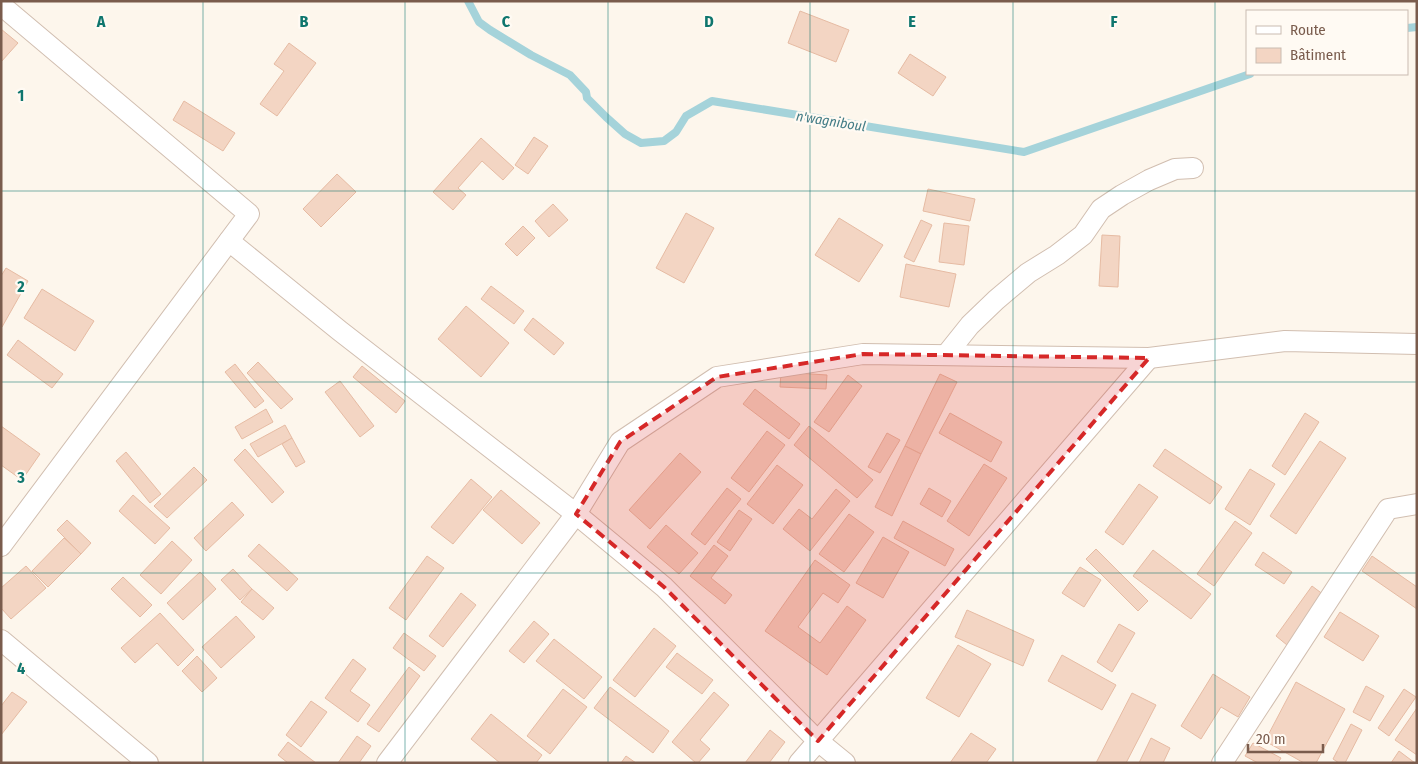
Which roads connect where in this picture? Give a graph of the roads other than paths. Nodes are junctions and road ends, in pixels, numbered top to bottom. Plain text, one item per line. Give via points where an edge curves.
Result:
1 (1, 5) edge
2 (1193, 168) dead end
3 (229, 241) junction
4 (1417, 344) edge
5 (946, 355) junction
6 (1149, 358) junction
7 (1417, 504) edge
8 (576, 514) junction
9 (1, 546) edge
10 (1, 640) edge
11 (818, 741) junction
12 (148, 763) edge
13 (387, 763) edge
14 (799, 763) edge
15 (845, 763) edge
16 (1222, 763) edge

1 - 3 street via 249,214
2 - 5 street via 1175,170 1149,180 1101,209 1083,235 996,300 970,324
3 - 8 street
3 - 9 street
4 - 6 street via 1286,341
5 - 6 street
5 - 8 street via 863,354 717,377 620,442
6 - 11 street
7 - 16 street via 1388,509
8 - 11 street via 664,587
8 - 13 street
10 - 12 street
11 - 14 street
11 - 15 street

